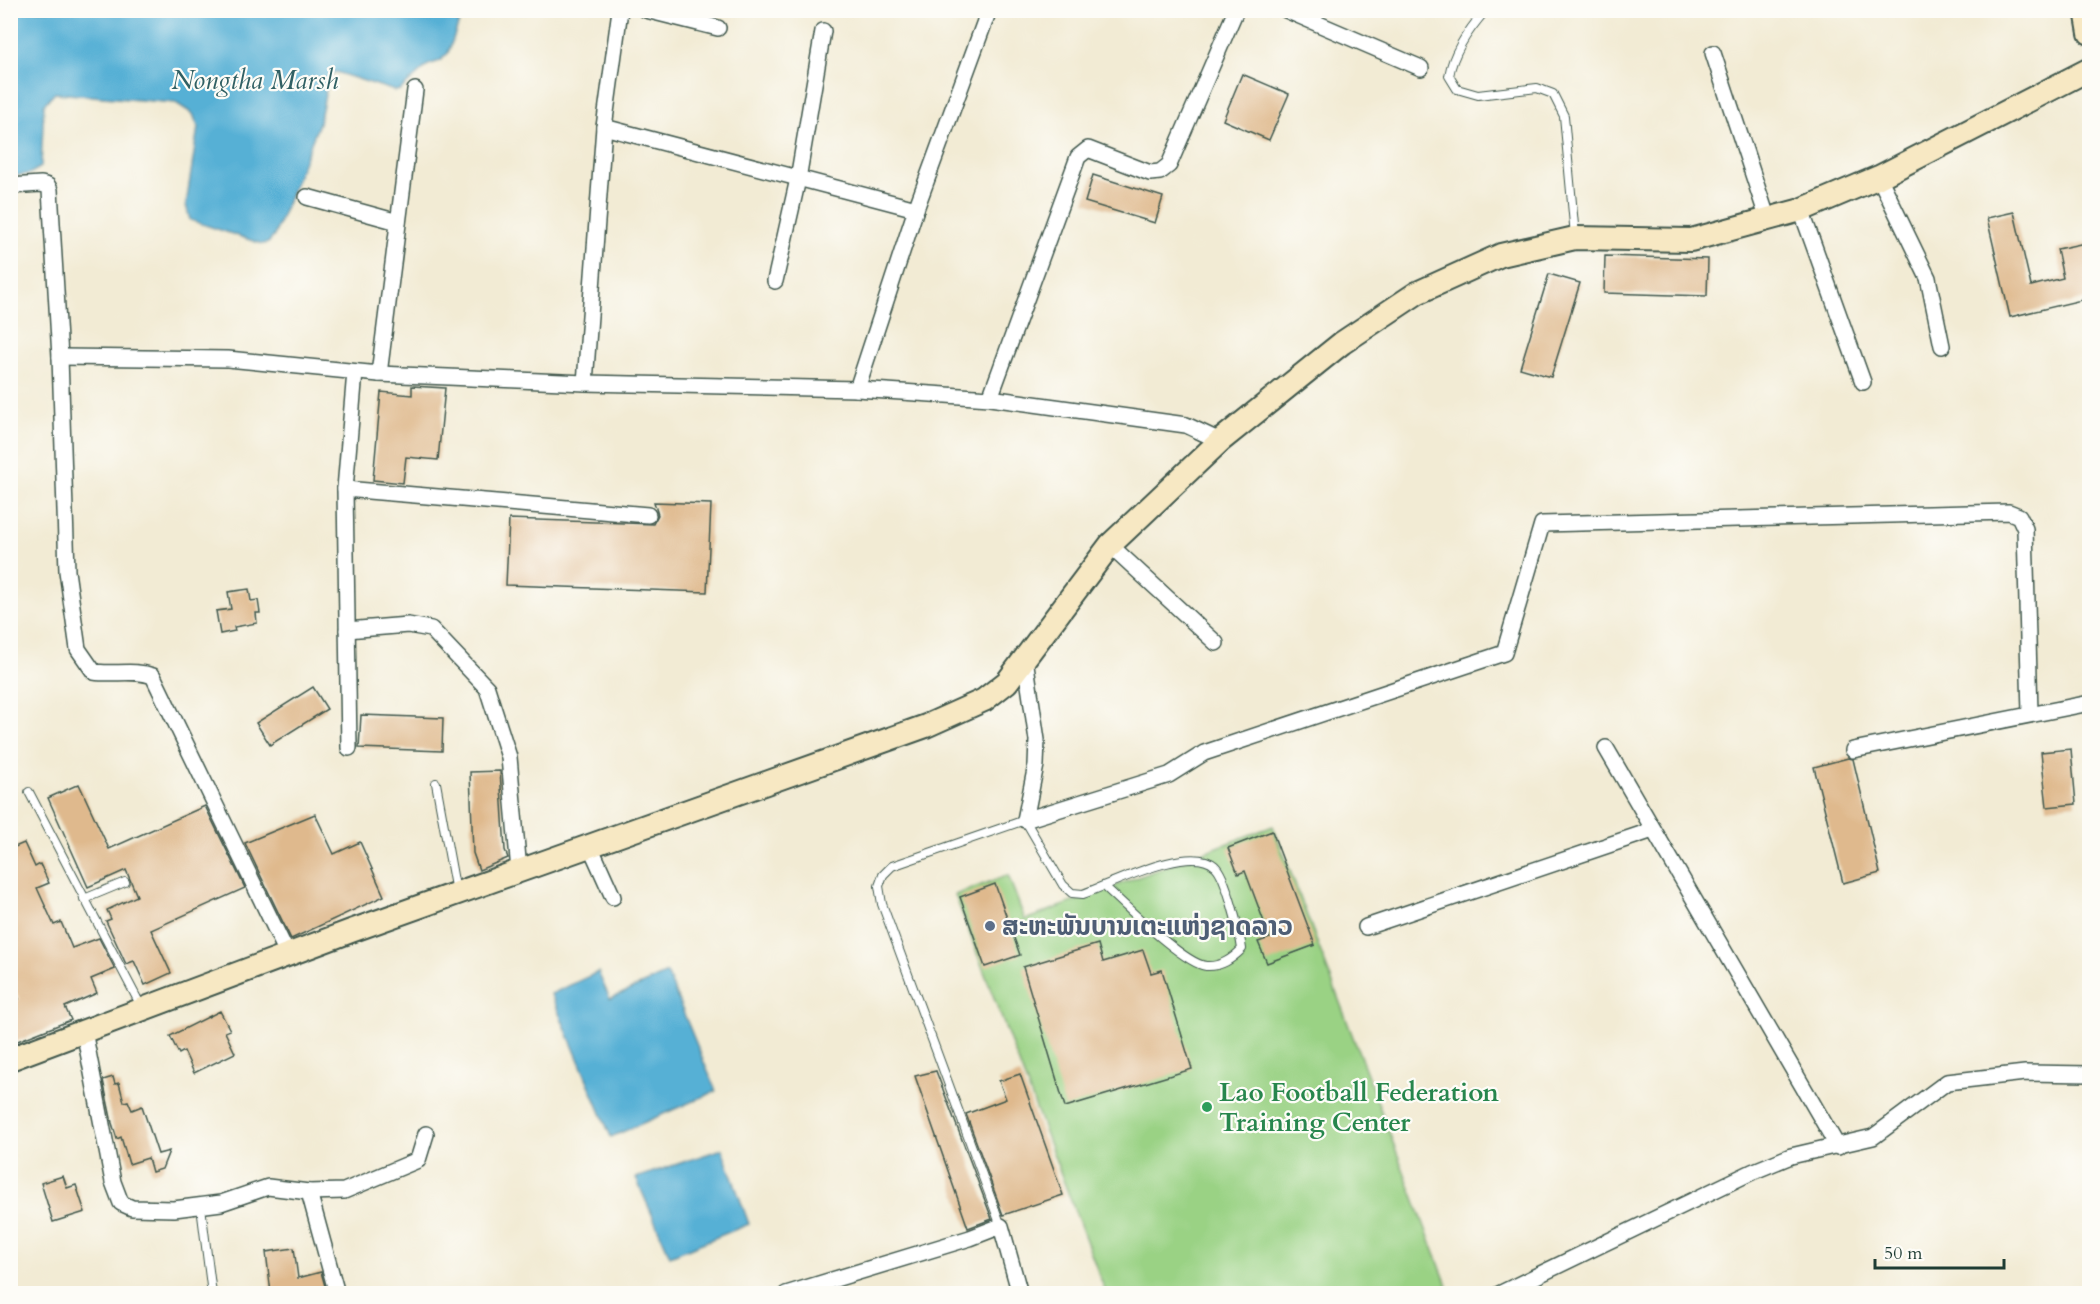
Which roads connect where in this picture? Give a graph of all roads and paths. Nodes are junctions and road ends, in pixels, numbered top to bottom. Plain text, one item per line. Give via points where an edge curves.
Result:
1 (620, 10) edge
2 (646, 10) edge
3 (989, 10) edge
4 (1236, 10) edge
5 (1286, 10) edge
6 (1486, 10) edge
7 (2086, 10) edge
8 (718, 28) dead end
9 (823, 31) dead end
10 (2090, 33) edge
11 (1713, 53) dead end
12 (1421, 68) dead end
13 (2090, 69) edge
14 (415, 90) dead end
15 (604, 127) junction
16 (1879, 177) junction
17 (798, 179) junction
18 (10, 186) edge
19 (307, 197) dead end
20 (916, 209) junction
21 (1801, 210) junction
22 (1768, 220) junction
23 (398, 222) junction
24 (1575, 238) junction
25 (775, 281) dead end
26 (1942, 346) dead end
27 (60, 357) junction
28 (355, 372) junction
29 (379, 374) junction
30 (1863, 382) dead end
31 (585, 383) junction
32 (857, 389) junction
33 (990, 398) junction
34 (1220, 441) junction
35 (345, 489) junction
36 (648, 515) dead end
37 (1110, 545) junction
38 (347, 630) junction
39 (1216, 643) dead end
40 (1025, 658) junction
41 (2090, 702) edge
42 (2030, 713) junction
43 (349, 748) dead end
44 (1606, 748) dead end
45 (1853, 750) dead end
46 (436, 783) dead end
47 (29, 792) dead end
48 (1025, 820) junction
49 (1653, 830) junction
50 (590, 846) junction
51 (519, 871) junction
52 (124, 882) dead end
53 (1104, 886) junction
54 (457, 893) junction
55 (613, 897) dead end
56 (84, 899) junction
57 (1366, 927) dead end
58 (288, 955) junction
59 (143, 1009) junction
60 (84, 1031) junction
61 (10, 1059) edge
62 (2090, 1074) edge
63 (426, 1134) dead end
64 (1838, 1147) junction
65 (309, 1192) junction
66 (201, 1207) junction
67 (1000, 1226) junction
68 (212, 1293) edge
69 (337, 1293) edge
70 (786, 1293) edge
71 (1020, 1293) edge
72 (1499, 1293) edge

1 - 15 street
2 - 8 street
3 - 20 street
4 - 33 street via 1168,165 1160,172 1150,173 1088,149 1078,157
5 - 12 street
6 - 24 lane via 1464,40 1449,76 1457,89 1478,95 1537,88 1553,94 1564,116
7 - 10 street
9 - 17 street
11 - 22 street
13 - 16 street
14 - 23 street
15 - 17 street
15 - 31 street
16 - 21 street
16 - 26 street via 1928,278
17 - 20 street
17 - 25 street
18 - 27 street via 41,184 50,190
19 - 23 street
20 - 32 street
21 - 22 street
21 - 30 street
22 - 24 street via 1691,240
23 - 29 street
24 - 34 street via 1501,255 1417,294 1342,343
27 - 28 street via 228,358
27 - 58 street via 67,570 78,649 94,672 112,675 140,671 153,676
28 - 29 street
28 - 35 street
29 - 31 street
31 - 32 street
32 - 33 street
33 - 34 street via 1186,425
34 - 37 street
35 - 36 street
35 - 38 street
37 - 39 street
37 - 40 street
38 - 43 street
38 - 51 street via 408,626 431,629 487,688 509,757
40 - 48 street via 1037,740
40 - 50 street via 1007,682 984,700 926,726
41 - 42 street
42 - 45 street
42 - 48 street via 2025,529 2019,516 2009,512 1542,524 1504,653 1204,753 1169,775
44 - 49 street
46 - 54 lane
47 - 56 lane
48 - 53 lane via 1063,885 1072,893 1083,894
48 - 67 lane via 892,866 879,886 912,991
49 - 57 street
49 - 64 street
50 - 51 street
50 - 55 street
51 - 54 street
52 - 56 lane
53 - 53 lane via 1184,956 1203,966 1219,965 1242,949 1240,928 1217,867 1207,860 1172,861
54 - 58 street
56 - 59 lane
58 - 59 street
59 - 60 street
60 - 61 street
60 - 66 street via 113,1182 121,1203 132,1208
62 - 64 street via 2025,1073 1947,1082 1873,1137
63 - 65 street via 418,1160 344,1191
64 - 72 street via 1791,1156 1752,1172
65 - 66 street via 268,1187
65 - 69 street
66 - 68 lane
67 - 70 street
67 - 71 street

